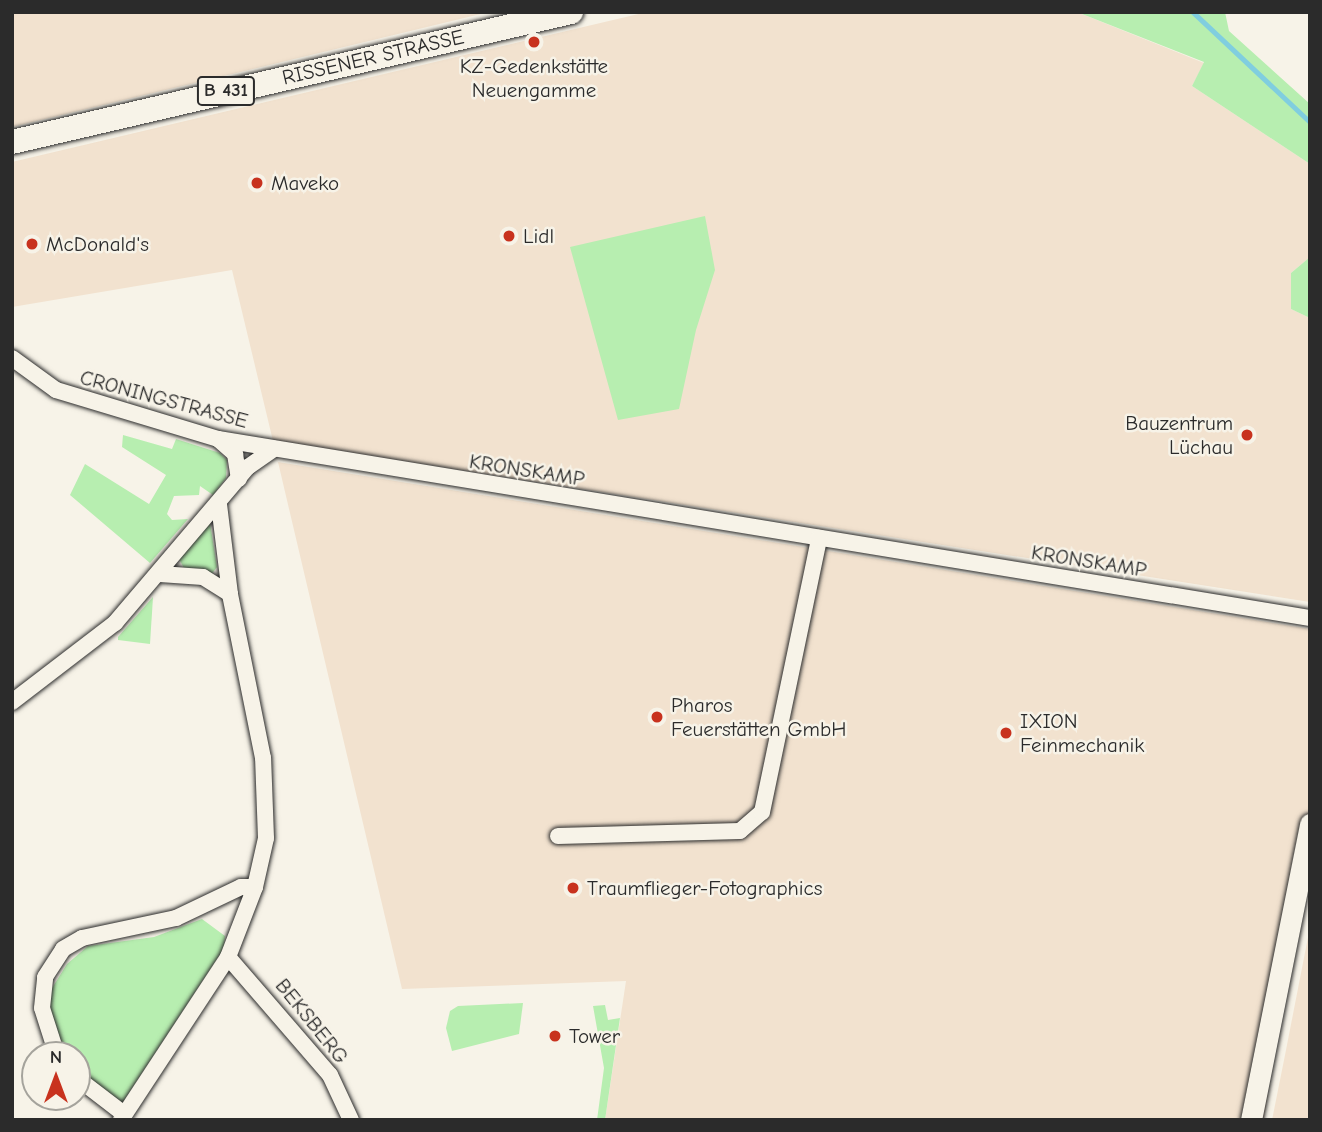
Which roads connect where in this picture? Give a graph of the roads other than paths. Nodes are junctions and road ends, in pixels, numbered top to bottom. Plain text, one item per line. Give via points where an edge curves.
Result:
1 (571, 12) edge
2 (12, 142) edge
3 (12, 358) edge
4 (219, 439) junction
5 (274, 449) junction
6 (239, 478) junction
7 (219, 504) junction
8 (819, 538) junction
9 (160, 574) junction
10 (230, 594) junction
11 (1310, 618) edge
12 (12, 702) edge
13 (1310, 824) edge
14 (558, 836) dead end
15 (256, 887) junction
16 (228, 957) junction
17 (53, 1041) edge
18 (91, 1090) edge
19 (122, 1117) edge
20 (351, 1120) edge
21 (1251, 1120) edge

1 - 2 main road, RISSENER STRASSE / B 431
3 - 4 street, CRONINGSTRASSE via 56,390
4 - 5 street, CRONINGSTRASSE
4 - 6 street via 235,454
5 - 6 street
5 - 8 street, KRONSKAMP
6 - 7 street
7 - 9 street
7 - 10 street
8 - 11 street, KRONSKAMP
8 - 14 street via 762,812 740,831
9 - 10 street via 203,577
9 - 12 street via 115,623
10 - 15 street via 266,781 266,838
13 - 21 street
15 - 16 street
15 - 17 street via 241,887 176,918 82,938 63,949 45,977 42,1008
16 - 19 street
16 - 20 street, BEKSBERG via 330,1075
18 - 19 street

